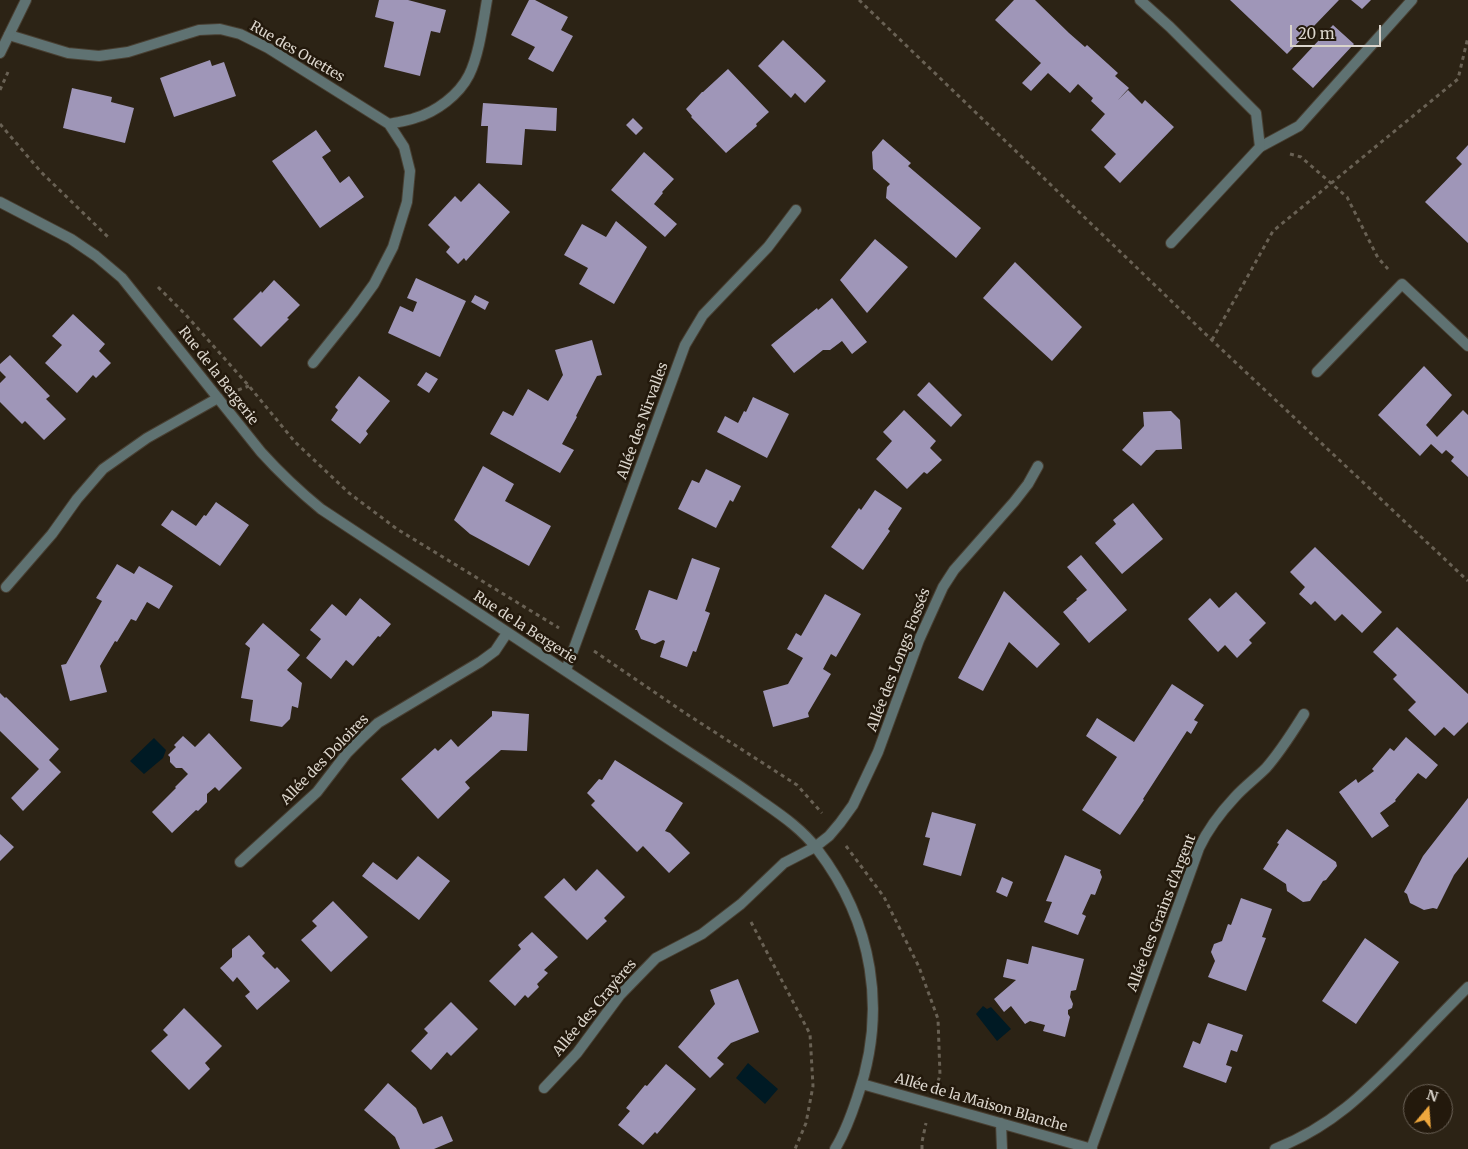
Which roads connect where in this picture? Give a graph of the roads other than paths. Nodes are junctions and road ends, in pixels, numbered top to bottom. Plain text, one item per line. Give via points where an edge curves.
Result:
1 (26, 0) edge
2 (488, 0) edge
3 (1412, 0) edge
4 (1147, 2) edge
5 (9, 35) junction
6 (0, 53) edge
7 (388, 124) junction
8 (1260, 147) junction
9 (0, 202) edge
10 (796, 210) dead end
11 (1171, 243) dead end
12 (1468, 346) edge
13 (314, 363) dead end
14 (1317, 372) dead end
15 (218, 398) junction
16 (1038, 466) dead end
17 (6, 587) dead end
18 (507, 633) junction
19 (566, 670) junction
20 (1304, 714) dead end
21 (815, 847) junction
22 (240, 862) dead end
23 (1468, 987) edge
24 (862, 1084) junction
25 (544, 1088) dead end
26 (1001, 1123) junction
27 (835, 1149) edge
28 (1002, 1149) edge
29 (1091, 1149) edge
30 (1275, 1149) edge

1 - 5 street
2 - 7 street via 468,76 452,97 436,109 415,118
3 - 8 street via 1299,126
4 - 8 street via 1256,113
5 - 6 street
5 - 7 street, Rue des Ouettes via 68,53 99,56 128,52 199,30 220,29 240,34 268,48
7 - 13 street, Rue des Ouettes via 404,147 410,171 408,202 393,247 374,284
8 - 11 street
9 - 15 street, Rue de la Bergerie via 70,239 122,278
10 - 19 street, Allée des Nirvalles via 768,246 703,315 685,345
12 - 14 street via 1402,284
15 - 17 street via 147,438 103,470
15 - 18 street, Rue de la Bergerie via 261,452 297,490
16 - 21 street, Allée des Longs Fossés via 1014,502 942,588 853,805 829,836
18 - 19 street, Rue de la Bergerie
18 - 22 street, Allée des Doloires via 495,651 480,662 378,723 352,748 317,792
19 - 21 street, Rue de la Bergerie via 746,790 790,822
20 - 29 street, Allée des Grains d'Argent via 1284,747 1217,817 1198,848
21 - 24 street, Rue de la Bergerie via 844,893 870,968 873,1013
21 - 25 street, Allée des Crayères via 784,863 741,904 702,934 656,958 620,995 577,1053
23 - 30 street via 1355,1102 1312,1132
24 - 26 street, Allée de la Maison Blanche
24 - 27 street, Rue de la Bergerie
26 - 28 street
26 - 29 street, Allée de la Maison Blanche

